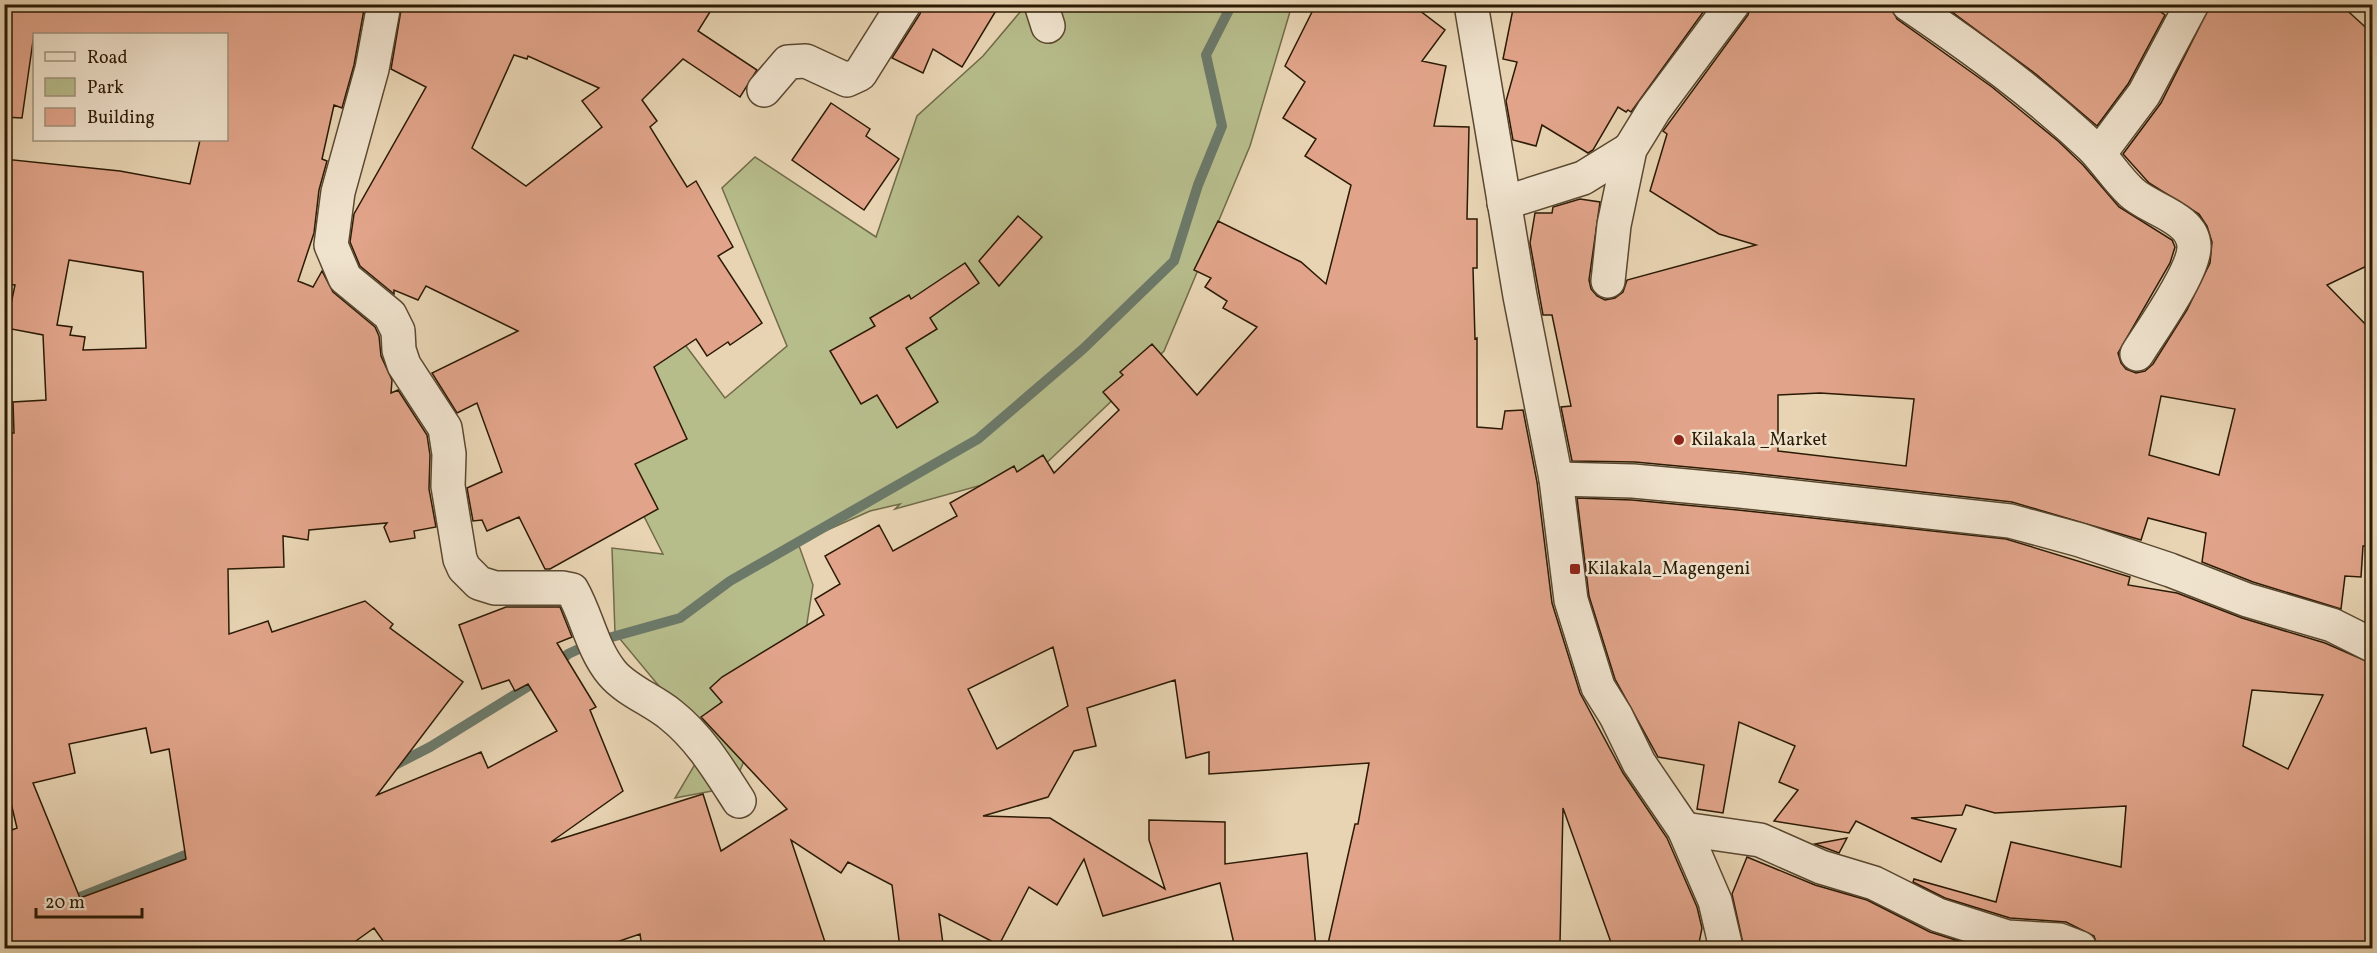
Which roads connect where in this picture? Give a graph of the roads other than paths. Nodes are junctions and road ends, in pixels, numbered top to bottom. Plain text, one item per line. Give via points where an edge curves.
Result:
1 (384, 4) edge
2 (904, 4) edge
3 (1471, 4) edge
4 (1733, 4) edge
5 (1908, 4) edge
6 (2192, 4) edge
7 (764, 90) dead end
8 (1630, 148) junction
9 (2099, 154) junction
10 (1504, 203) junction
11 (1608, 280) dead end
12 (2137, 354) dead end
13 (1556, 478) junction
14 (2373, 645) edge
15 (739, 801) dead end
16 (1684, 829) junction
17 (1726, 948) edge
18 (2080, 948) edge

1 - 15 street via 372,69 338,192 331,245 345,278 390,315 398,331 404,364 445,428 448,486 461,563 479,583 495,588 572,590 610,671 692,733
2 - 7 street via 860,74 847,80 806,61 788,62
3 - 10 street
4 - 8 street
5 - 9 street via 1985,57
6 - 9 street via 2144,94
8 - 10 street via 1583,178
8 - 11 street via 1614,225
9 - 12 street via 2141,201 2185,226 2194,244 2186,273
10 - 13 street
13 - 14 street via 1740,491 2010,521 2080,540 2247,600 2332,625
13 - 16 street via 1571,600 1598,687 1639,763
16 - 17 street via 1715,901
16 - 18 street via 1760,840 1821,867 1874,882 1938,915 2007,936 2059,940

